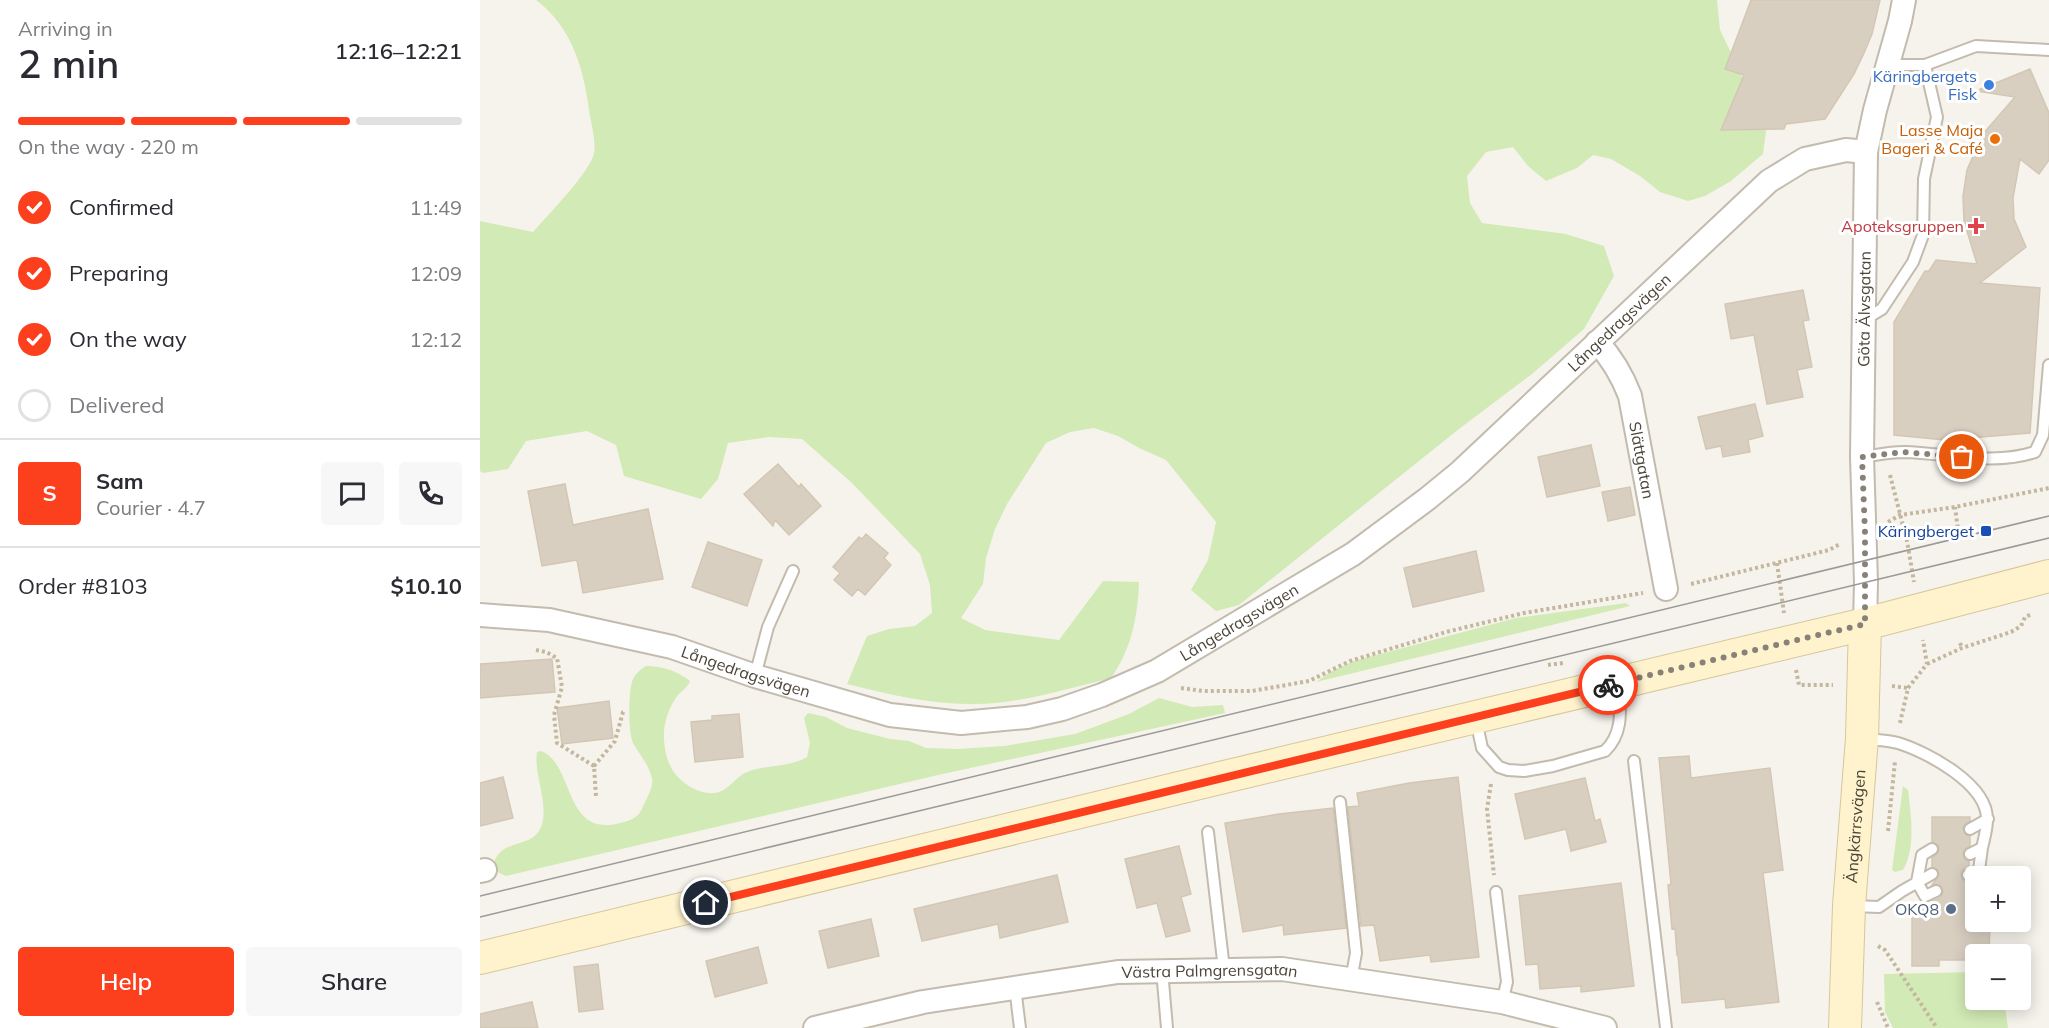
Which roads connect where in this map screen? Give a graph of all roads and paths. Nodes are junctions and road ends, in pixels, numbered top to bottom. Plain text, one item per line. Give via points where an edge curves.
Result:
1 (1904, 0) edge
2 (2049, 50) edge
3 (1925, 65) junction
4 (1888, 66) junction
5 (1866, 152) junction
6 (1863, 320) junction
7 (1597, 342) junction
8 (2049, 365) edge
9 (1873, 455) junction
10 (2049, 488) edge
11 (1955, 507) junction
12 (1900, 515) junction
13 (1903, 530) junction
14 (1841, 544) dead end
15 (792, 571) dead end
16 (2049, 576) edge
17 (1666, 588) junction
18 (1917, 610) junction
19 (480, 615) edge
20 (2025, 617) dead end
21 (1865, 624) junction
22 (1960, 643) dead end
23 (1962, 648) junction
24 (536, 651) dead end
25 (1927, 664) junction
26 (1157, 671) junction
27 (755, 676) junction
28 (1618, 682) junction
29 (625, 711) dead end
30 (1475, 717) junction
31 (1862, 738) junction
32 (1897, 743) junction
33 (1634, 761) dead end
34 (594, 766) junction
35 (1499, 767) junction
36 (596, 797) dead end
37 (1340, 802) dead end
38 (1988, 819) junction
39 (1970, 830) dead end
40 (1208, 832) dead end
41 (1887, 838) dead end
42 (1982, 848) junction
43 (1932, 849) dead end
44 (1970, 854) dead end
45 (1980, 866) edge
46 (1932, 874) dead end
47 (1917, 882) junction
48 (1935, 891) dead end
49 (1496, 892) joint
50 (1864, 907) junction
51 (1878, 946) junction
52 (1877, 953) dead end
53 (480, 958) edge
54 (1224, 969) junction
55 (1162, 970) junction
56 (1351, 980) junction
57 (1015, 987) junction
58 (1502, 1002) junction
59 (845, 1024) edge
60 (815, 1028) edge
61 (1020, 1028) edge
62 (1167, 1028) edge
63 (1605, 1028) edge
64 (1666, 1028) edge
65 (1845, 1028) edge
66 (1937, 1028) edge

1 - 4 street, Göta Älvsgatan
2 - 3 lane via 1976,46
3 - 4 lane
3 - 6 lane via 1937,117 1924,179 1923,235 1912,262 1882,309
4 - 5 street, Göta Älvsgatan
5 - 6 street, Göta Älvsgatan
5 - 7 street, Långedragsvägen via 1846,150 1805,159 1769,181
6 - 9 street, Göta Älvsgatan
7 - 17 street, Slättgatan via 1622,375 1630,396
7 - 26 street, Långedragsvägen via 1460,472 1400,520 1353,554
8 - 9 lane via 2043,435 2035,452 2021,457 1981,458 1902,452
9 - 12 path
9 - 21 street, Göta Älvsgatan via 1865,533
10 - 11 path
11 - 12 path
11 - 13 path via 1958,530 1920,537
12 - 13 path
13 - 18 path
14 - 17 path via 1766,566
15 - 27 lane via 768,627
16 - 18 street
17 - 26 path via 1524,613 1446,632 1350,661 1309,681 1252,691 1180,687 1166,683
18 - 21 street
18 - 25 path
19 - 27 street, Långedragsvägen via 549,620 612,632 672,646
20 - 23 path via 2021,626
21 - 28 street
21 - 31 street, Ängkärrsvägen
22 - 23 path
23 - 25 path
24 - 34 path via 557,658 560,668 562,687 554,715 557,743
25 - 32 path via 1908,688
26 - 27 street, Långedragsvägen via 1062,709 1028,717 961,723 890,715
28 - 30 street
28 - 35 lane via 1621,717 1617,733 1605,751 1524,771
29 - 34 path via 615,741
30 - 35 lane via 1482,748
30 - 53 street
31 - 32 lane
31 - 50 street, Ängkärrsvägen
32 - 38 lane via 1925,754 1967,782 1983,803
32 - 41 path
33 - 64 lane
34 - 36 path
35 - 49 path via 1487,810
37 - 56 lane via 1356,953
38 - 39 lane
38 - 42 lane
40 - 54 lane
42 - 44 lane
42 - 45 lane
43 - 47 lane via 1922,855
46 - 47 lane
47 - 48 lane via 1925,896
47 - 50 lane
49 - 58 lane via 1507,982
50 - 51 path
50 - 65 street, Ängkärrsvägen
51 - 52 path
51 - 66 path via 1885,950
54 - 55 street, Västra Palmgrensgatan
54 - 56 street, Västra Palmgrensgatan via 1282,969
55 - 57 street, Västra Palmgrensgatan via 1118,972
55 - 62 lane
56 - 58 street, Västra Palmgrensgatan
57 - 59 street, Västra Palmgrensgatan via 923,1002
57 - 61 lane
58 - 63 street, Västra Palmgrensgatan
59 - 60 street, Västra Palmgrensgatan

